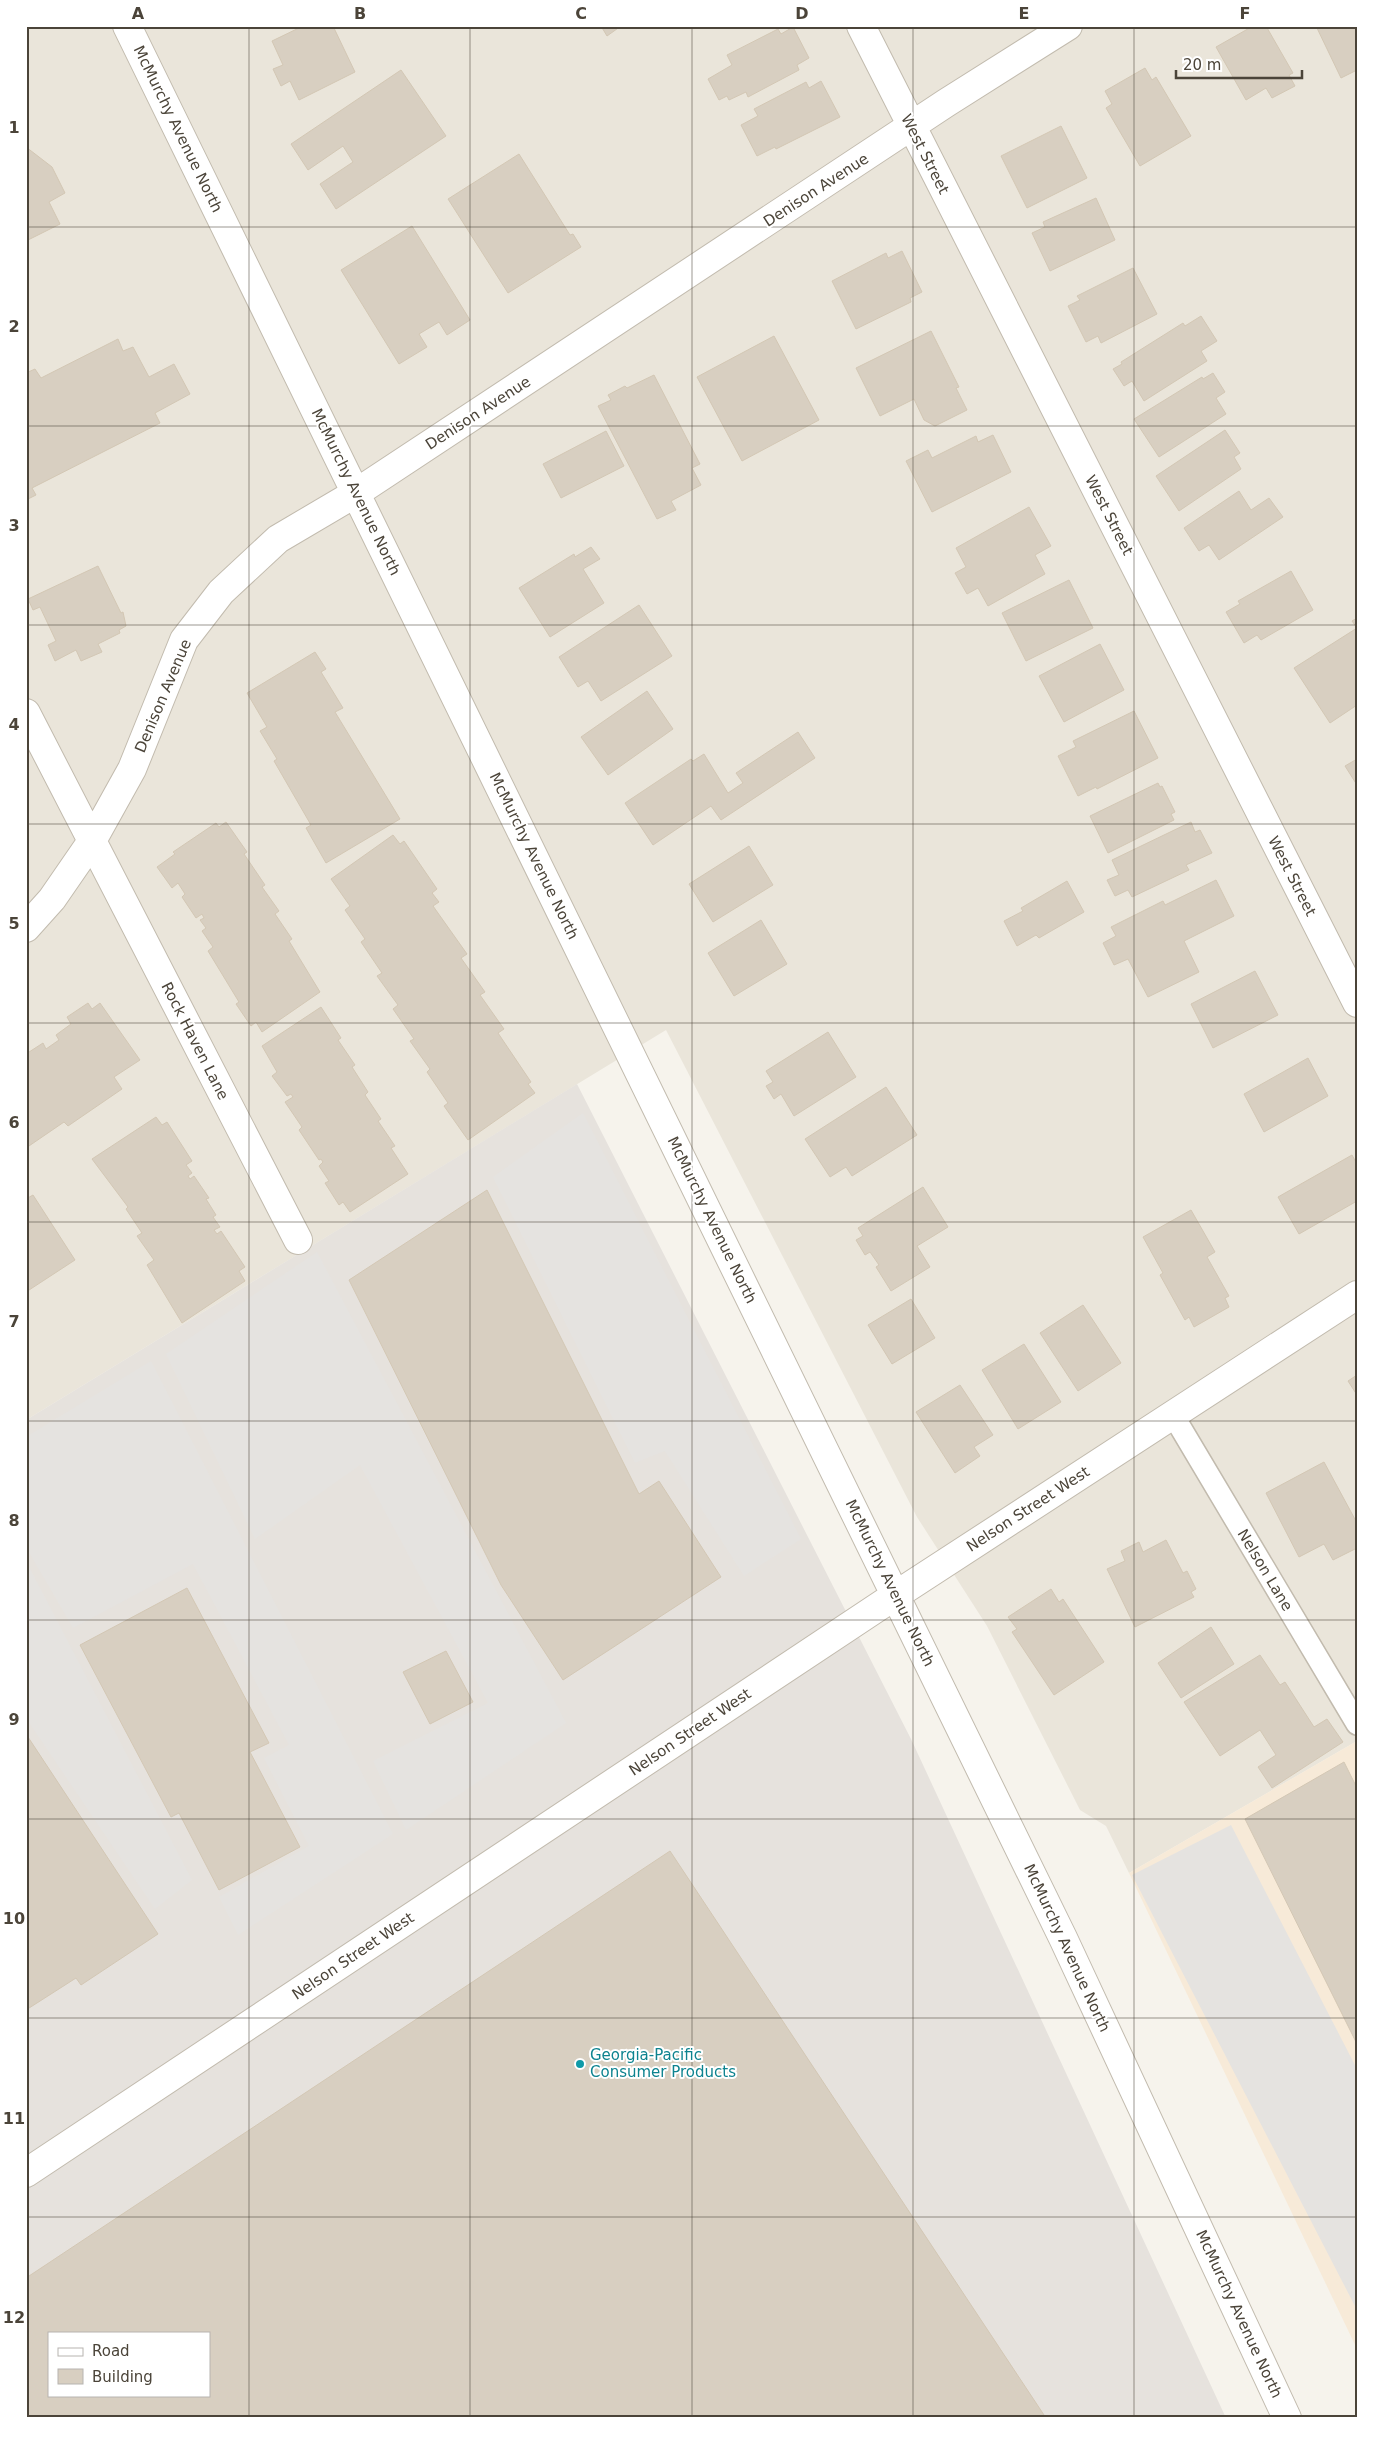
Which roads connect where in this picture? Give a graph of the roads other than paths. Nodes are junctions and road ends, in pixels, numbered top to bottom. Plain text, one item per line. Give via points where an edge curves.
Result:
1 (127, 26) edge
2 (861, 26) edge
3 (1068, 26) edge
4 (912, 127) junction
5 (356, 493) junction
6 (26, 713) edge
7 (92, 841) junction
8 (26, 928) edge
9 (1357, 1003) edge
10 (298, 1240) dead end
11 (1357, 1295) edge
12 (1173, 1415) junction
13 (896, 1595) junction
14 (1357, 1724) edge
15 (26, 2173) edge
16 (1287, 2418) edge

1 - 5 street, McMurchy Avenue North
2 - 4 street, West Street
3 - 4 street, Denison Avenue
4 - 5 street, Denison Avenue
4 - 9 street, West Street
5 - 7 street, Denison Avenue via 278,539 221,592 184,640 132,769
5 - 13 street, McMurchy Avenue North
6 - 7 street, Rock Haven Lane
7 - 8 street, Denison Avenue via 52,899
7 - 10 street, Rock Haven Lane
11 - 12 street, Nelson Street West
12 - 13 street, Nelson Street West
12 - 14 lane, Nelson Lane
13 - 15 street, Nelson Street West
13 - 16 street, McMurchy Avenue North via 1063,1938

